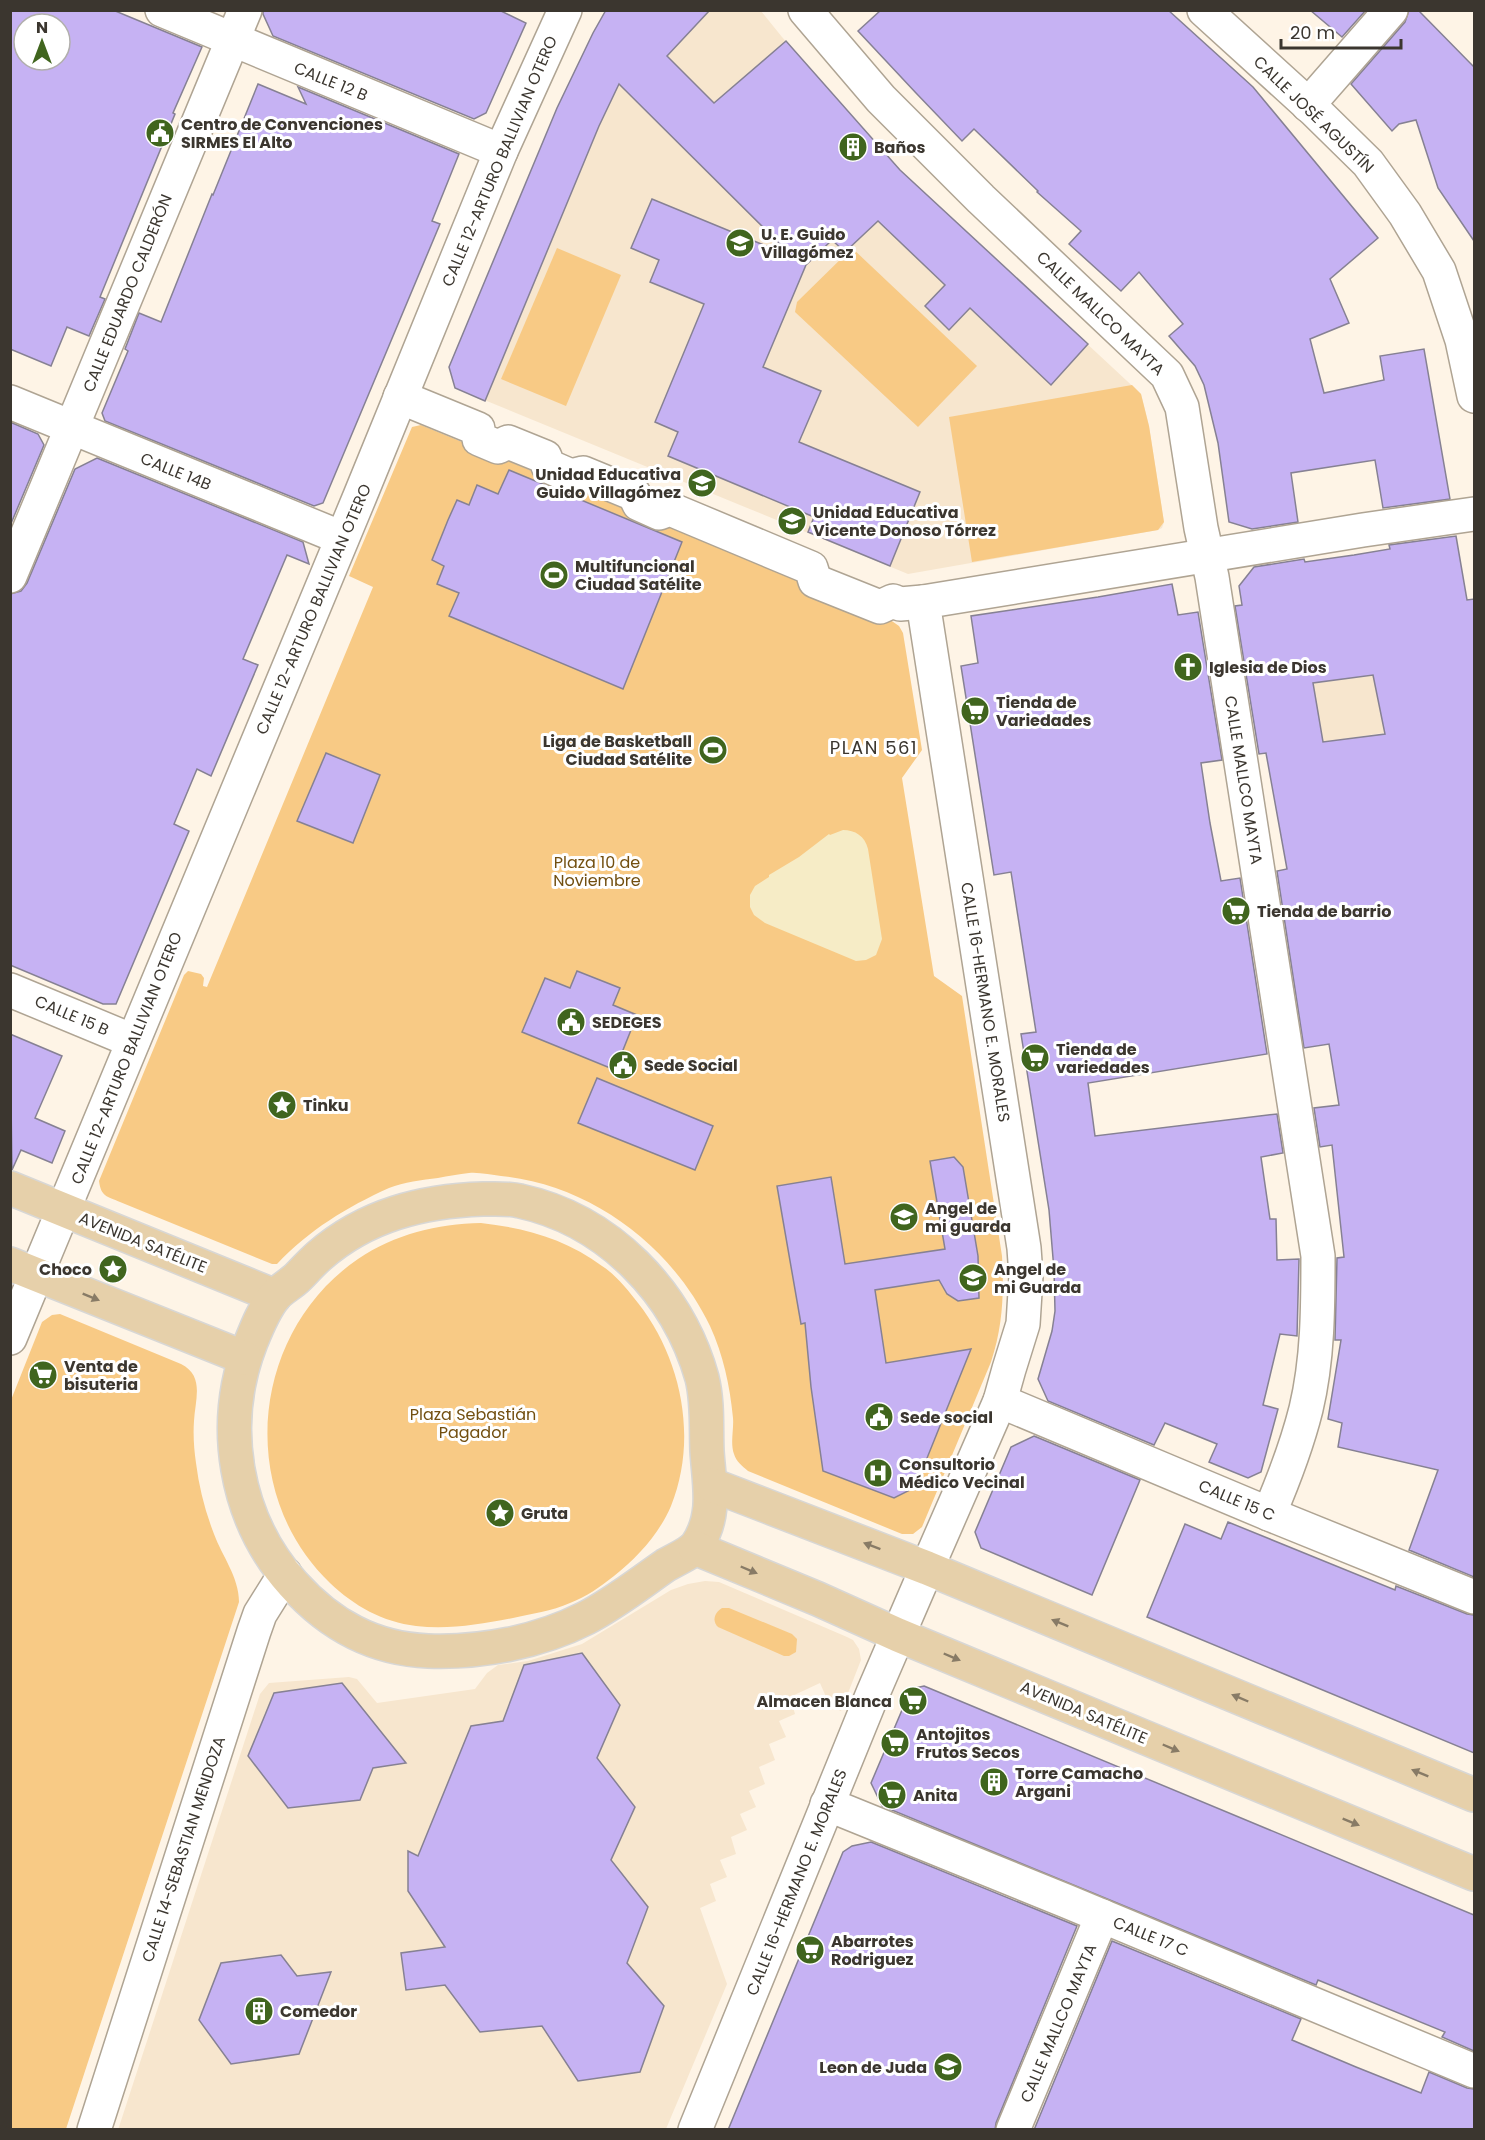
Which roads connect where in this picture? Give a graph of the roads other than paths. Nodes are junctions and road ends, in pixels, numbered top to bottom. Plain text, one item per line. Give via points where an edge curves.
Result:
1 (162, 10) edge
2 (565, 10) edge
3 (805, 10) edge
4 (1204, 10) edge
5 (1390, 10) edge
6 (238, 25) edge
7 (1308, 105) junction
8 (501, 151) junction
9 (1474, 396) edge
10 (400, 397) junction
11 (10, 402) edge
12 (72, 428) junction
13 (1474, 514) edge
14 (342, 538) junction
15 (1207, 555) junction
16 (10, 576) edge
17 (889, 604) junction
18 (10, 990) edge
19 (133, 1041) junction
20 (10, 1188) edge
21 (64, 1210) junction
22 (23, 1270) edge
23 (275, 1296) junction
24 (10, 1338) edge
25 (245, 1358) junction
26 (1000, 1401) junction
27 (712, 1485) junction
28 (1269, 1514) junction
29 (695, 1548) junction
30 (927, 1568) junction
31 (285, 1574) junction
32 (1474, 1597) edge
33 (898, 1635) junction
34 (1474, 1795) edge
35 (827, 1804) junction
36 (1474, 1874) edge
37 (1102, 1916) junction
38 (1474, 2071) edge
39 (94, 2130) edge
40 (695, 2130) edge
41 (1013, 2130) edge

1 - 6 street, CALLE 12 B
2 - 8 street, CALLE 12-ARTURO BALLIVIAN OTERO
3 - 15 street, CALLE MALLCO MAYTA via 881,99 1167,375 1182,407
4 - 7 street, CALLE JOSÉ AGUSTÍN
5 - 7 street
6 - 8 street, CALLE 12 B
6 - 12 street, CALLE EDUARDO CALDERÓN
7 - 9 street, CALLE JOSÉ AGUSTÍN via 1368,163 1439,271 1462,340
8 - 10 street, CALLE 12-ARTURO BALLIVIAN OTERO
10 - 14 street, CALLE 12-ARTURO BALLIVIAN OTERO
10 - 17 street via 440,423 478,429 479,439 498,447 508,442 545,457 548,466 634,494 639,504 659,513 670,509 710,535 811,568 823,563 888,590
11 - 12 street, CALLE 14B
12 - 14 street, CALLE 14B
12 - 16 street, CALLE EDUARDO CALDERÓN
13 - 15 street
14 - 19 street, CALLE 12-ARTURO BALLIVIAN OTERO
15 - 17 street
15 - 28 street, CALLE MALLCO MAYTA via 1318,1256 1317,1327 1306,1408 1292,1458
17 - 26 street, CALLE 16-HERMANO E. MORALES via 1024,1248 1023,1324
18 - 19 street, CALLE 15 B
19 - 21 street, CALLE 12-ARTURO BALLIVIAN OTERO
20 - 21 main road, AVENIDA SATÉLITE
21 - 22 street, CALLE 12-ARTURO BALLIVIAN OTERO
21 - 23 main road, AVENIDA SATÉLITE
22 - 24 street
22 -> 25 main road
23 - 25 main road
23 - 27 main road via 321,1254 350,1234 417,1205 450,1200 516,1200 548,1209 608,1240 642,1272 677,1317 703,1382
25 - 31 main road via 234,1413 237,1465 260,1538
26 - 28 street, CALLE 15 C
26 - 30 street, CALLE 16-HERMANO E. MORALES
27 - 29 main road via 708,1520
30 -> 27 main road
28 - 32 street, CALLE 15 C
29 - 31 main road via 585,1618 550,1633 464,1651 398,1649 371,1641 324,1613
29 -> 33 main road, AVENIDA SATÉLITE
30 - 33 street, CALLE 16-HERMANO E. MORALES
34 -> 30 main road
31 - 39 street, CALLE 14-SEBASTIAN MENDOZA via 254,1631
33 - 35 street, CALLE 16-HERMANO E. MORALES
33 -> 36 main road, AVENIDA SATÉLITE
35 - 37 street, CALLE 17 C
35 - 40 street, CALLE 16-HERMANO E. MORALES
37 - 38 street, CALLE 17 C
37 - 41 street, CALLE MALLCO MAYTA

